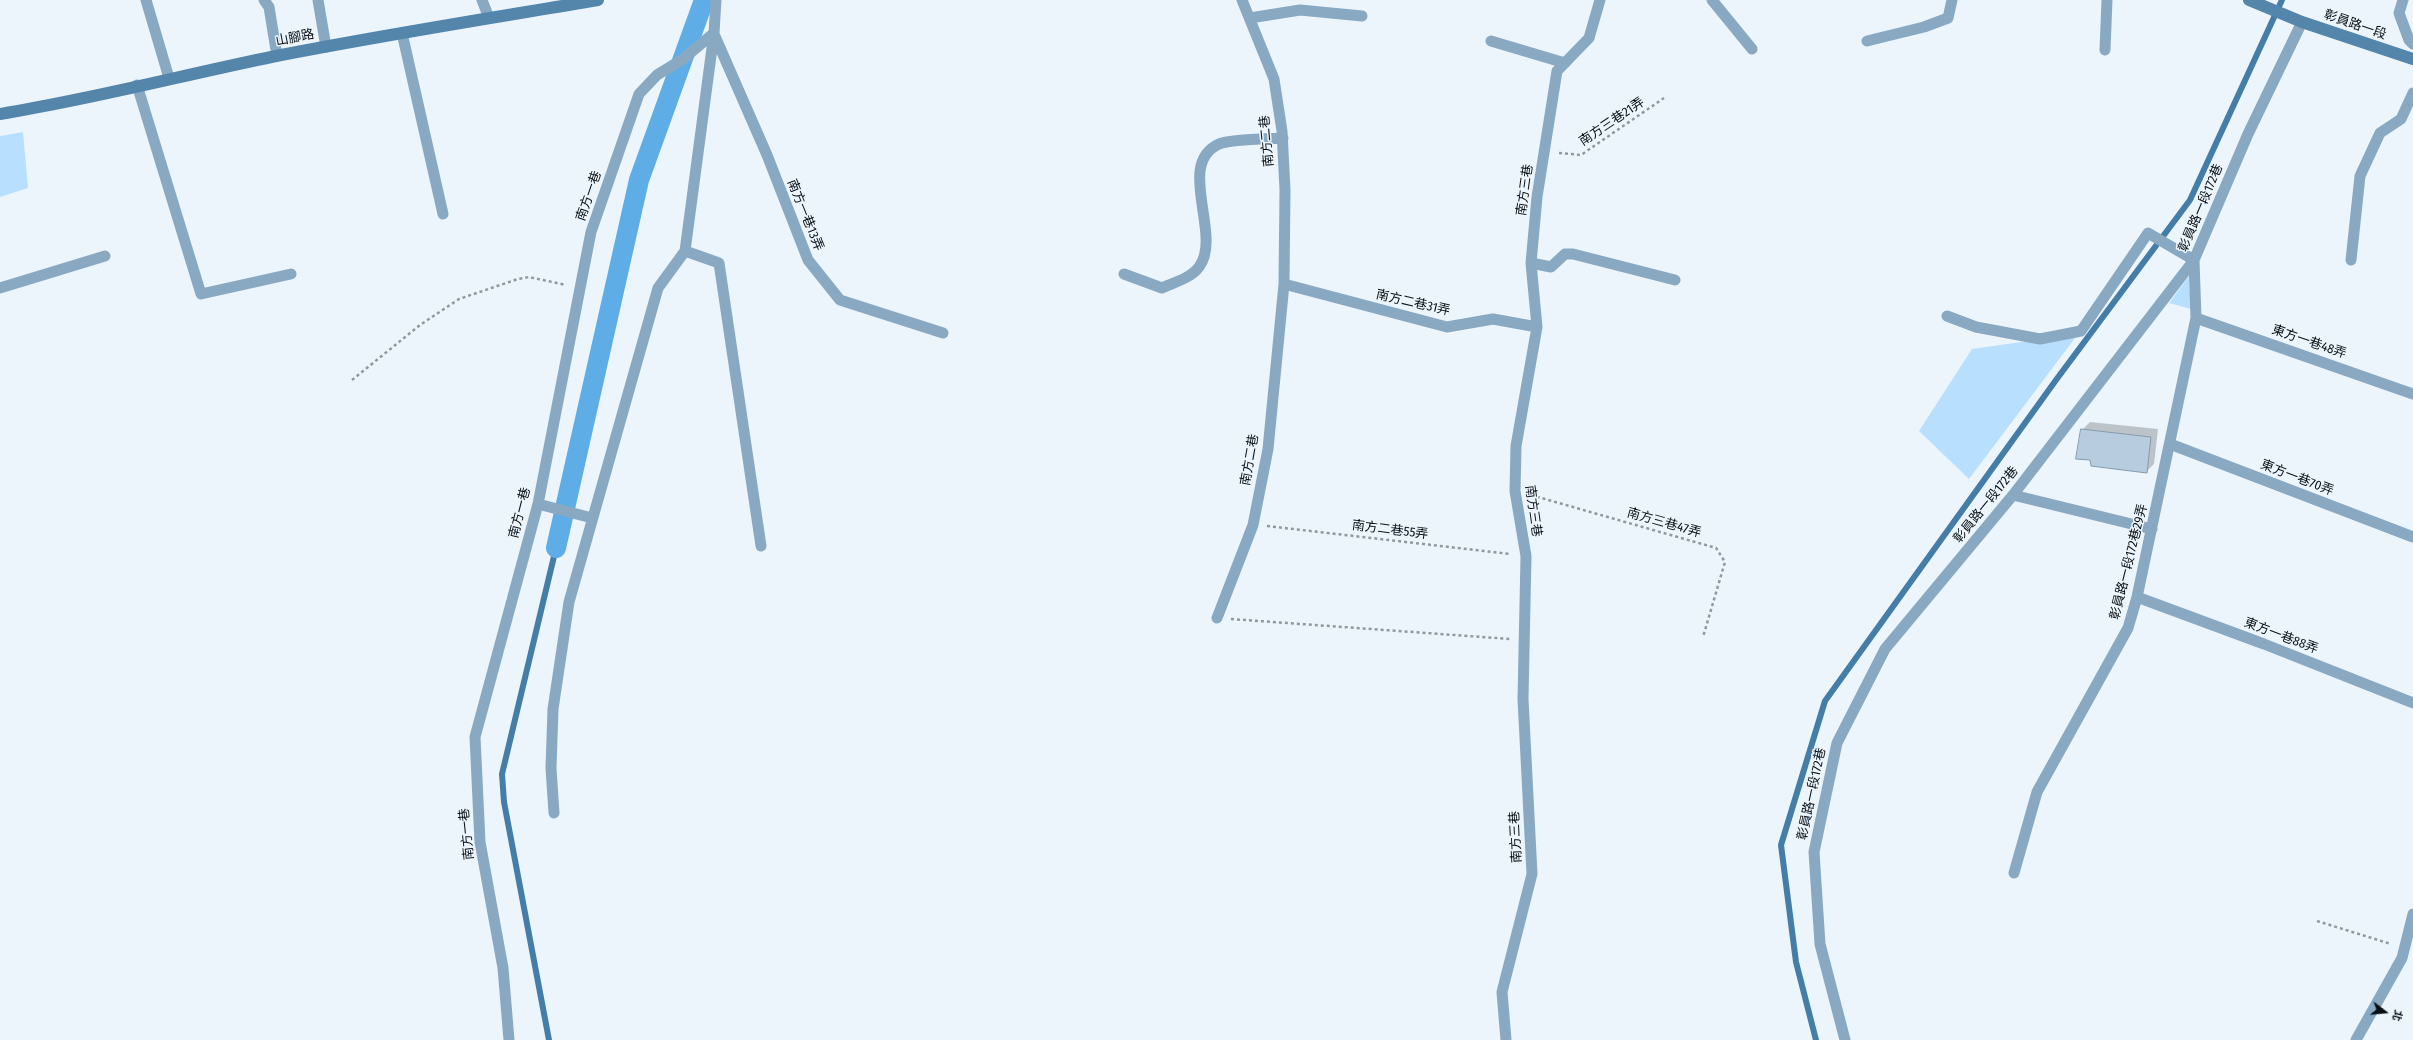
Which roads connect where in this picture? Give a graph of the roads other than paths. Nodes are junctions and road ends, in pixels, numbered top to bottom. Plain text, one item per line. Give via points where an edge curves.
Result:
1 (146, 0) edge
2 (264, 0) edge
3 (318, 0) edge
4 (482, 0) edge
5 (598, 0) edge
6 (716, 0) edge
7 (1242, 0) edge
8 (1600, 0) edge
9 (1712, 0) edge
10 (1952, 0) edge
11 (2107, 0) edge
12 (2249, 0) edge
13 (2402, 0) edge
14 (1362, 16) dead end
15 (489, 18) junction
16 (1250, 18) junction
17 (2302, 22) junction
18 (402, 33) junction
19 (714, 33) junction
20 (1491, 41) dead end
21 (1867, 41) dead end
22 (2413, 44) edge
23 (326, 47) junction
24 (1752, 49) dead end
25 (2105, 50) dead end
26 (277, 56) junction
27 (2413, 59) edge
28 (1565, 63) junction
29 (169, 78) junction
30 (137, 85) junction
31 (2413, 93) edge
32 (0, 114) edge
33 (1283, 138) junction
34 (443, 214) dead end
35 (685, 251) junction
36 (105, 256) dead end
37 (2194, 260) junction
38 (2351, 260) dead end
39 (1530, 264) junction
40 (291, 274) dead end
41 (1124, 274) dead end
42 (1675, 280) dead end
43 (1284, 284) junction
44 (0, 288) edge
45 (1947, 316) dead end
46 (2196, 318) junction
47 (1537, 327) junction
48 (943, 333) dead end
49 (2413, 394) edge
50 (2170, 444) junction
51 (2013, 495) junction
52 (538, 504) junction
53 (592, 518) junction
54 (2152, 529) junction
55 (2413, 537) edge
56 (760, 546) dead end
57 (2138, 597) junction
58 (1217, 618) road end
59 (2413, 703) edge
60 (554, 813) dead end
61 (2014, 873) dead end
62 (2413, 914) edge
63 (510, 1040) edge
64 (1506, 1040) edge
65 (1845, 1040) edge
66 (2356, 1040) edge

1 - 29 lane
2 - 26 lane via 269,7
3 - 23 lane
4 - 15 lane
5 - 15 main road, 山腳路
6 - 19 lane
7 - 16 lane, 南方二巷
8 - 28 lane, 南方三巷 via 1589,38
9 - 24 lane
10 - 21 lane via 1948,18 1924,27
11 - 25 lane
12 - 17 main road, 彰員路一段
13 - 22 lane via 2399,13
14 - 16 lane via 1300,10
15 - 18 main road, 山腳路
16 - 33 lane, 南方二巷 via 1274,79
17 - 27 main road, 彰員路一段
17 - 37 lane, 彰員路一段172巷 via 2248,134
18 - 23 main road, 山腳路
18 - 34 lane
19 - 35 lane
19 - 48 lane, 南方一巷13弄 via 767,155 808,260 840,300
19 - 52 lane, 南方一巷 via 683,59 657,75 639,94 591,232
20 - 28 lane
23 - 26 main road, 山腳路
26 - 29 main road, 山腳路
28 - 39 lane, 南方三巷 via 1557,71
29 - 30 main road, 山腳路
30 - 32 main road, 山腳路 via 68,103
30 - 40 lane via 201,294
31 - 38 lane via 2401,119 2380,132 2360,176
33 - 41 lane via 1218,144 1205,157 1198,174 1206,224 1204,251 1199,267 1184,278 1162,288
33 - 43 lane, 南方二巷
35 - 53 lane via 658,288
35 - 56 lane via 719,263
36 - 44 lane
37 - 45 lane via 2148,232 2081,331 2040,339 1976,327
37 - 46 lane, 彰員路一段172巷29弄
37 - 51 lane, 彰員路一段172巷
39 - 42 lane via 1551,267 1566,254 1573,254
39 - 47 lane, 南方三巷
43 - 47 lane, 南方二巷31弄 via 1447,327 1493,319
43 - 58 lane, 南方二巷 via 1268,449 1253,525
46 - 49 lane, 東方一巷48弄
46 - 50 lane, 彰員路一段172巷29弄
47 - 64 lane, 南方三巷 via 1516,446 1515,491 1526,556 1523,699 1532,874 1502,992
50 - 54 lane, 彰員路一段172巷29弄
50 - 55 lane, 東方一巷70弄
51 - 54 lane
51 - 65 lane, 彰員路一段172巷 via 1885,649 1837,742 1814,852 1820,944
52 - 53 lane
52 - 63 lane, 南方一巷 via 475,737 480,842 503,968
53 - 60 lane via 569,602 553,708 551,768
54 - 57 lane, 彰員路一段172巷29弄
57 - 59 lane, 東方一巷88弄
57 - 61 lane, 彰員路一段172巷29弄 via 2128,628 2037,792
62 - 66 lane via 2402,958

